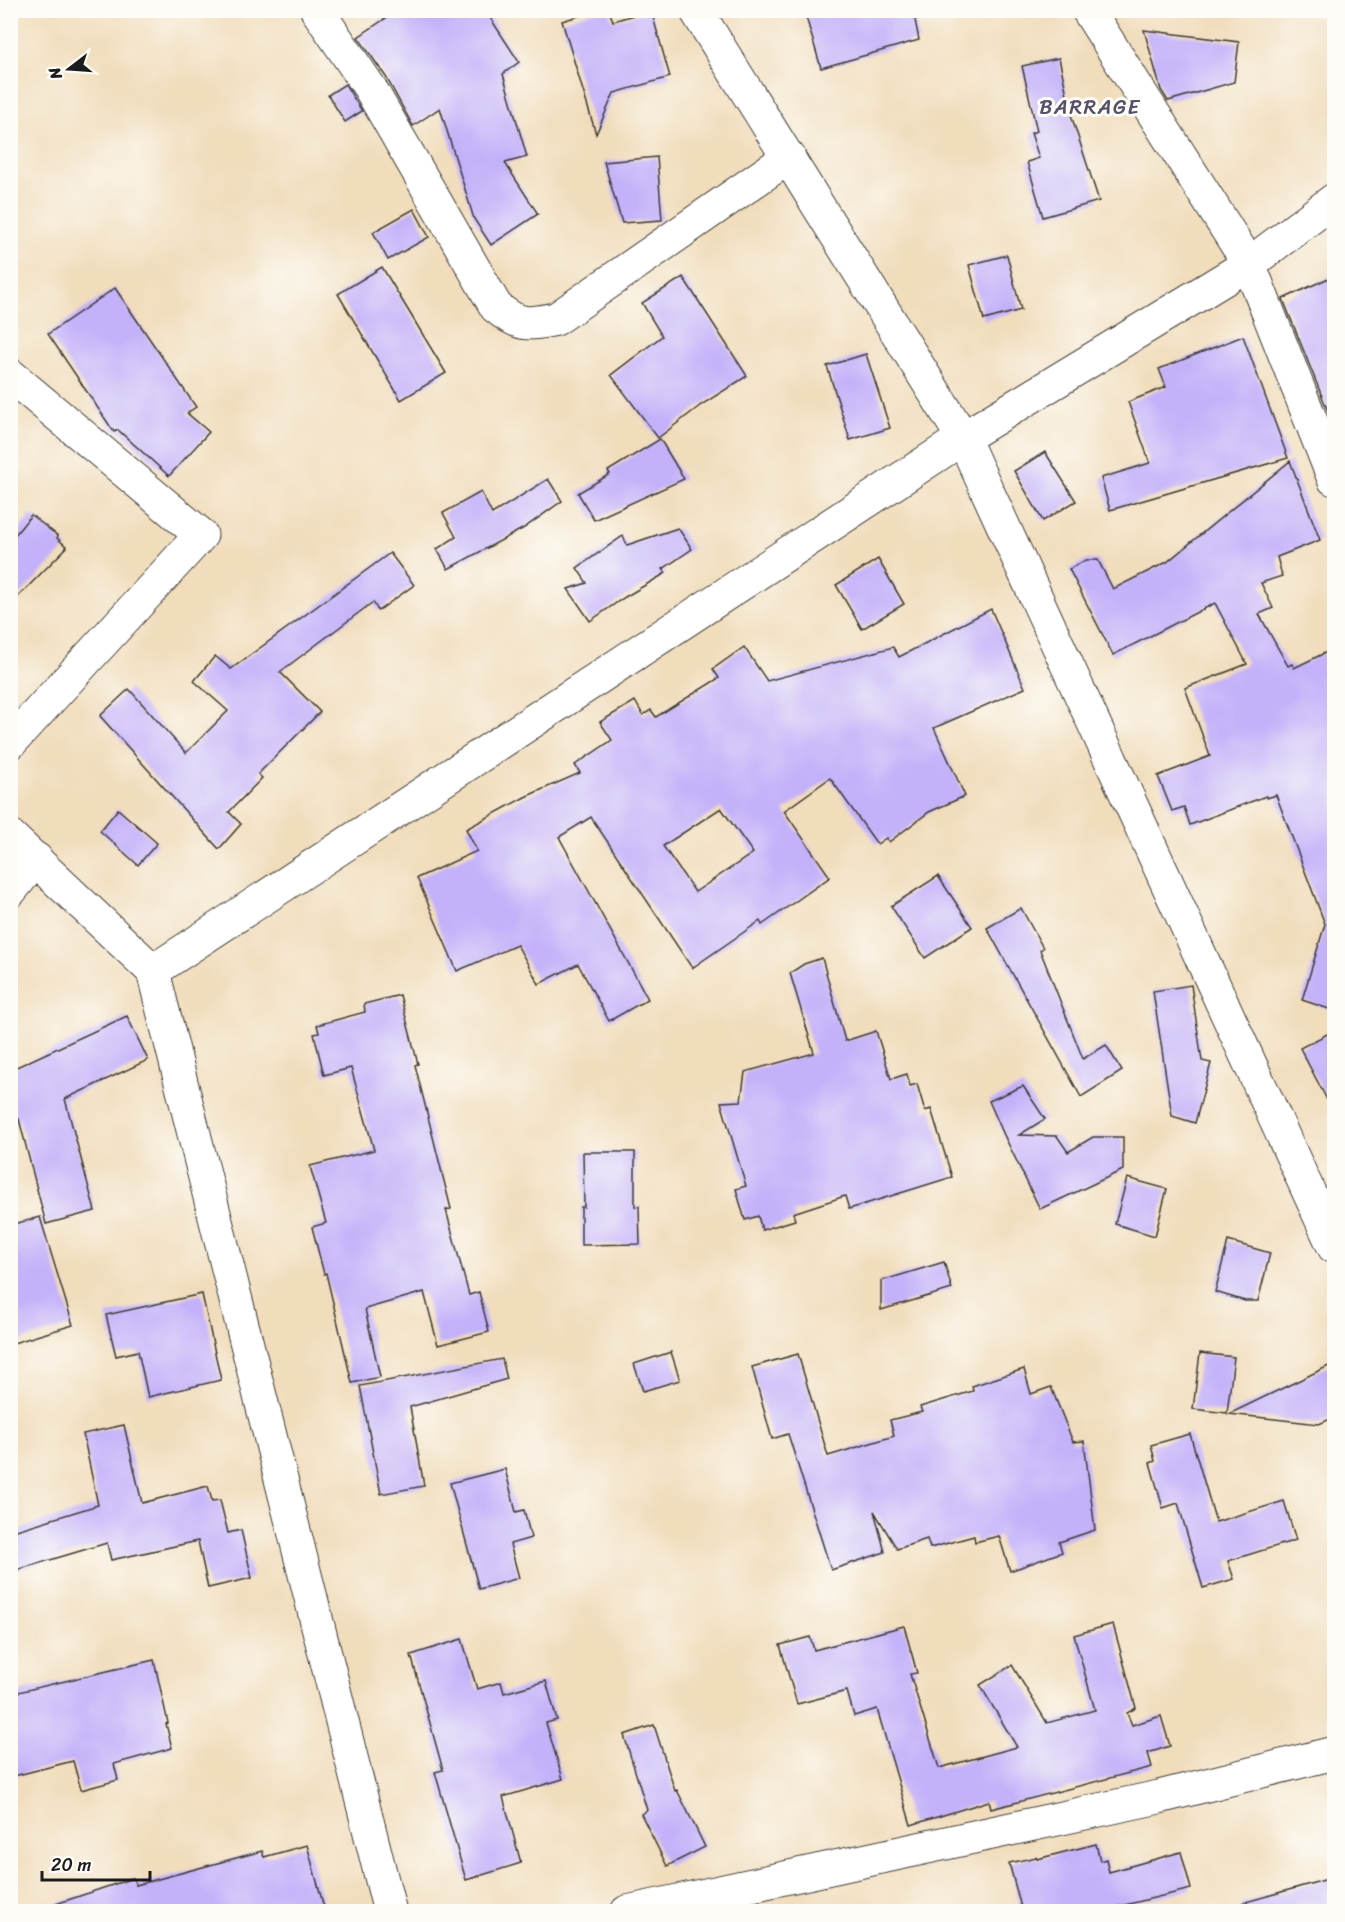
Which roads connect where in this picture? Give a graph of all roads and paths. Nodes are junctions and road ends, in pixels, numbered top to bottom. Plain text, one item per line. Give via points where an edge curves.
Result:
1 (317, 10) edge
2 (696, 10) edge
3 (1088, 10) edge
4 (789, 157) junction
5 (1335, 200) edge
6 (1249, 264) junction
7 (10, 375) edge
8 (963, 438) junction
9 (1335, 480) edge
10 (10, 743) edge
11 (10, 836) edge
12 (36, 859) junction
13 (10, 891) edge
14 (153, 971) junction
15 (1335, 1247) edge
16 (1335, 1753) edge
17 (390, 1911) edge
18 (627, 1911) edge

1 - 4 street via 370,88 496,307 513,321 536,323 556,319
2 - 4 street
3 - 6 street
4 - 8 street
5 - 6 street
6 - 8 street
6 - 9 street
7 - 10 street via 201,535
8 - 14 street
8 - 15 street
11 - 12 street
12 - 13 street
12 - 14 street
14 - 17 street
16 - 18 street via 1159,1797

